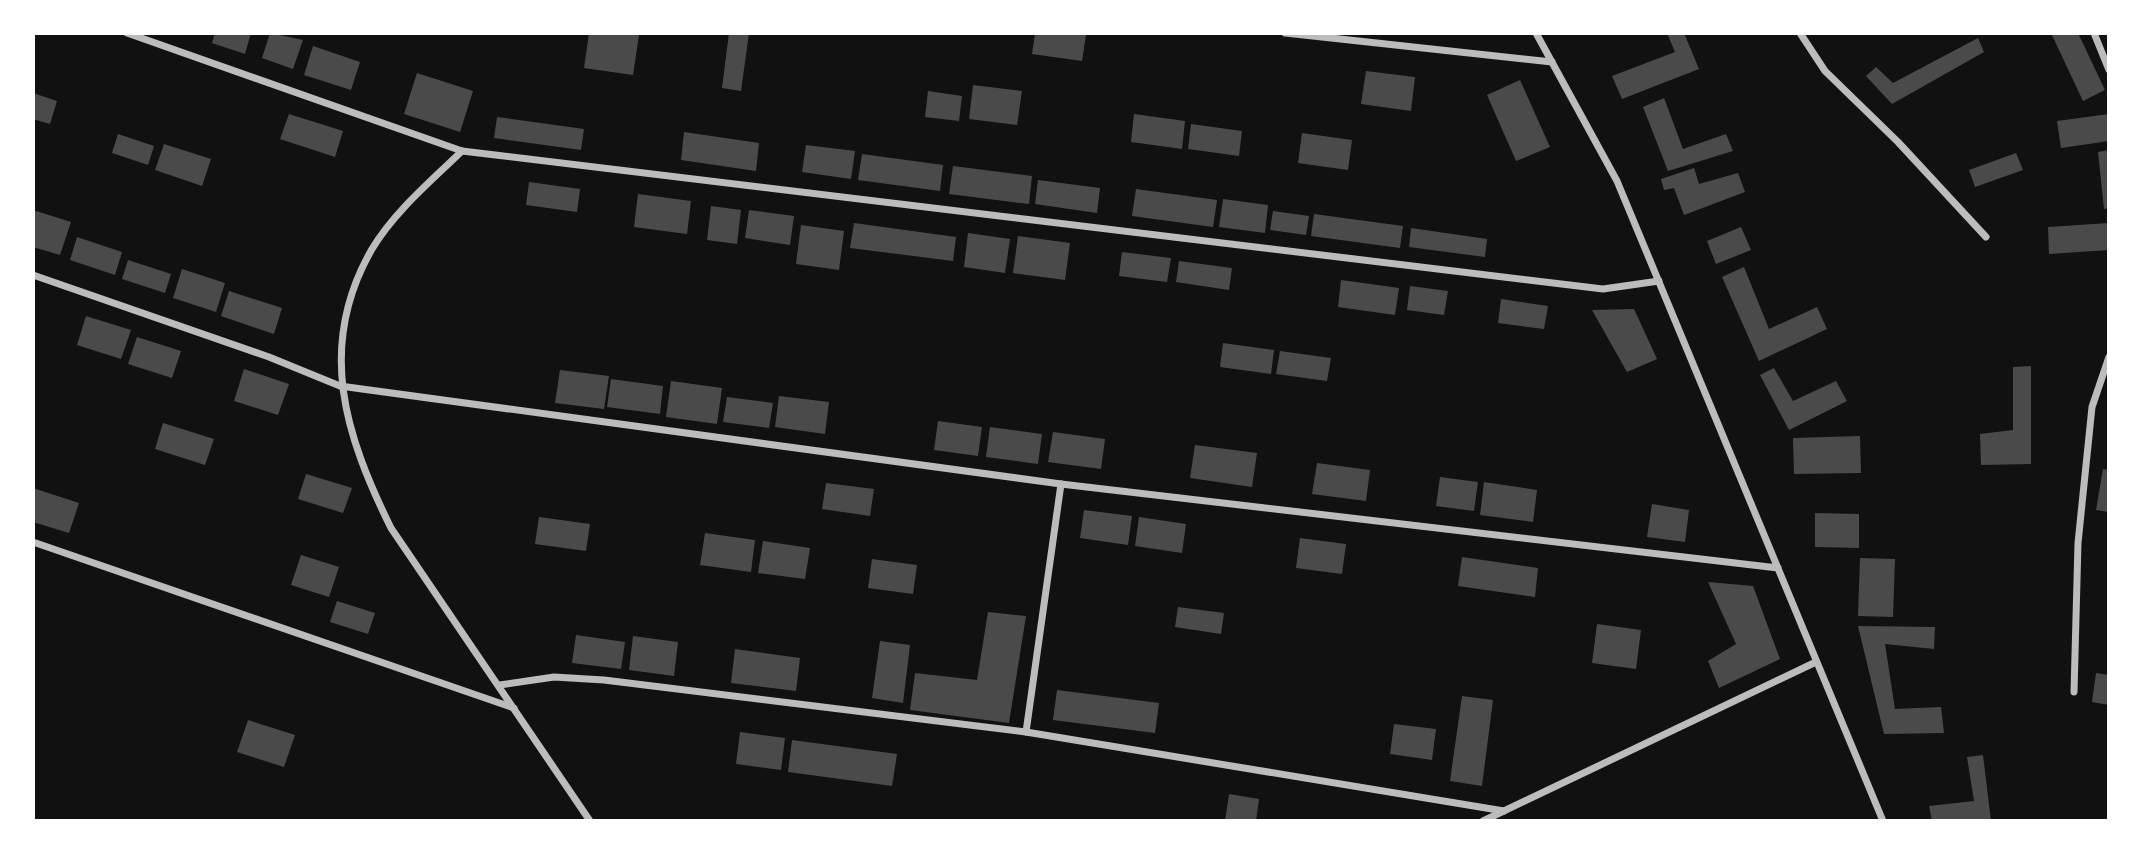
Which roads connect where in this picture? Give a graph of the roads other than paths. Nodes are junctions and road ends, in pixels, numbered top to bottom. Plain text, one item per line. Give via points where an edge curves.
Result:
1 (127, 33) edge
2 (1285, 33) edge
3 (1536, 33) edge
4 (1800, 33) edge
5 (2094, 33) edge
6 (1552, 62) junction
7 (2109, 70) edge
8 (462, 151) junction
9 (1986, 237) dead end
10 (33, 275) edge
11 (1659, 281) junction
12 (2109, 357) edge
13 (340, 386) junction
14 (1061, 484) junction
15 (33, 542) edge
16 (1778, 569) junction
17 (1816, 662) junction
18 (500, 685) junction
19 (2074, 692) dead end
20 (515, 708) junction
21 (1026, 732) junction
22 (1504, 811) junction
23 (590, 821) edge
24 (1483, 821) edge
25 (1883, 821) edge

1 - 8 street
2 - 6 street
3 - 6 street
4 - 9 street via 1825,71
5 - 7 street
6 - 11 street via 1617,181
8 - 11 street via 1603,289
8 - 13 street via 373,247 354,286 344,324
10 - 13 street
11 - 16 street
12 - 19 street via 2092,407 2078,543
13 - 14 street
13 - 18 street via 368,481 391,528
14 - 16 street
14 - 21 street
15 - 20 street
16 - 17 street
17 - 22 street
17 - 25 street
18 - 20 street
18 - 21 street via 554,677 594,679
20 - 23 street
21 - 22 street
22 - 24 street

